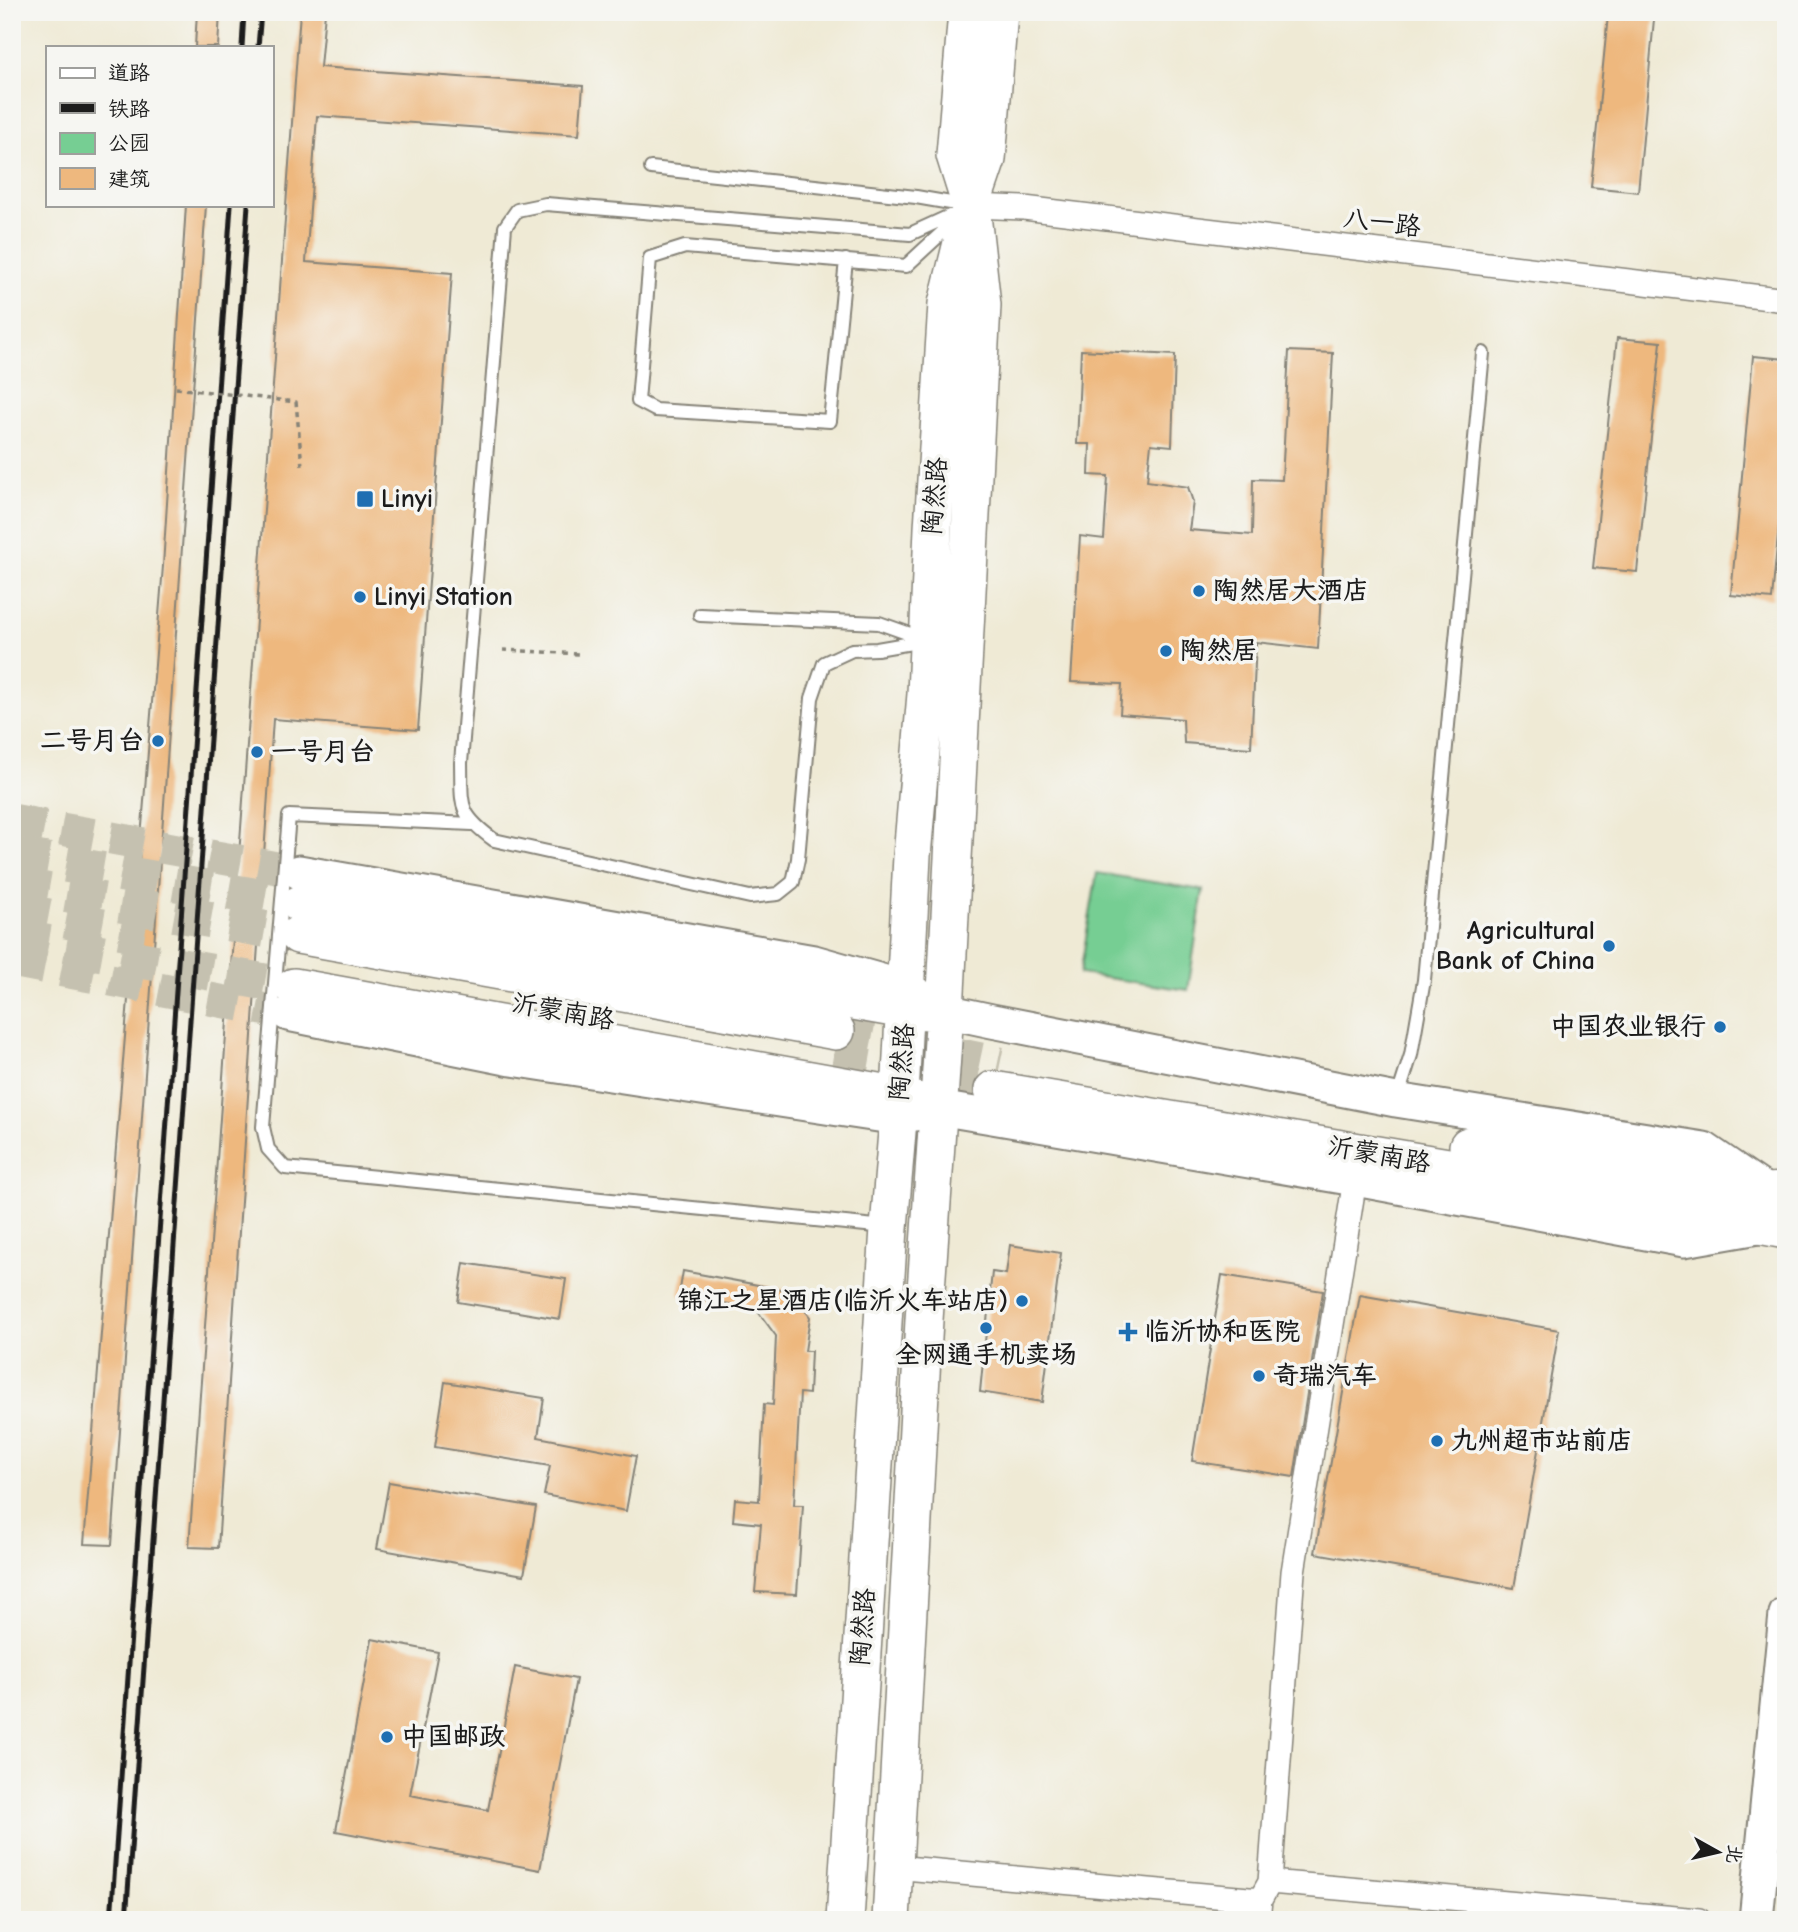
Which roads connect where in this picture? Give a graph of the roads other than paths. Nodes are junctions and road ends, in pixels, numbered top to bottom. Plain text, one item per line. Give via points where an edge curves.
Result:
1 (967, 12) edge
2 (999, 12) edge
3 (651, 168) dead end
4 (971, 206) junction
5 (846, 260) junction
6 (1786, 300) edge
7 (1483, 353) dead end
8 (700, 615) dead end
9 (927, 640) junction
10 (472, 824) junction
11 (295, 946) junction
12 (906, 999) junction
13 (945, 1011) junction
14 (834, 1046) tunnel mouth
15 (996, 1077) tunnel mouth
16 (1396, 1100) junction
17 (899, 1107) junction
18 (939, 1108) junction
19 (1355, 1179) junction
20 (1776, 1210) edge
21 (888, 1228) junction
22 (1786, 1614) edge
23 (894, 1867) junction
24 (1263, 1900) edge
25 (845, 1920) edge
26 (891, 1920) edge
27 (1699, 1920) edge
28 (1756, 1920) edge

1 - 4 main road, 陶然路 via 955,155
2 - 4 main road, 陶然路 via 988,159
3 - 4 lane
4 - 5 lane via 906,266
4 - 6 street, 八一路 via 1038,210
4 - 9 main road, 陶然路 via 947,303
4 - 10 lane via 910,234 546,204 517,210 505,227 461,763 461,806
4 - 13 main road, 陶然路 via 982,305
5 - 5 lane via 685,247 650,258 638,401 655,410 830,421
7 - 16 lane via 1424,980 1411,1055
8 - 9 lane via 879,623
9 - 10 lane via 852,650 824,663 812,698 798,859 793,882 778,894 750,897 494,840
9 - 12 main road, 陶然路
10 - 21 lane via 289,816 263,1128 268,1149 285,1168
11 - 12 main road
11 - 14 main road, 沂蒙南路
11 - 17 main road
12 - 13 main road
12 - 17 main road, 陶然路
13 - 16 street
13 - 18 main road, 陶然路
15 - 20 main road, 沂蒙南路 via 1460,1169
16 - 20 street via 1704,1149
17 - 18 main road
17 - 21 main road, 陶然路
18 - 19 street
18 - 23 main road, 陶然路
19 - 20 street via 1684,1240
19 - 24 street via 1293,1572
21 - 25 main road, 陶然路
22 - 28 street
23 - 24 street
23 - 26 main road, 陶然路
24 - 27 street

